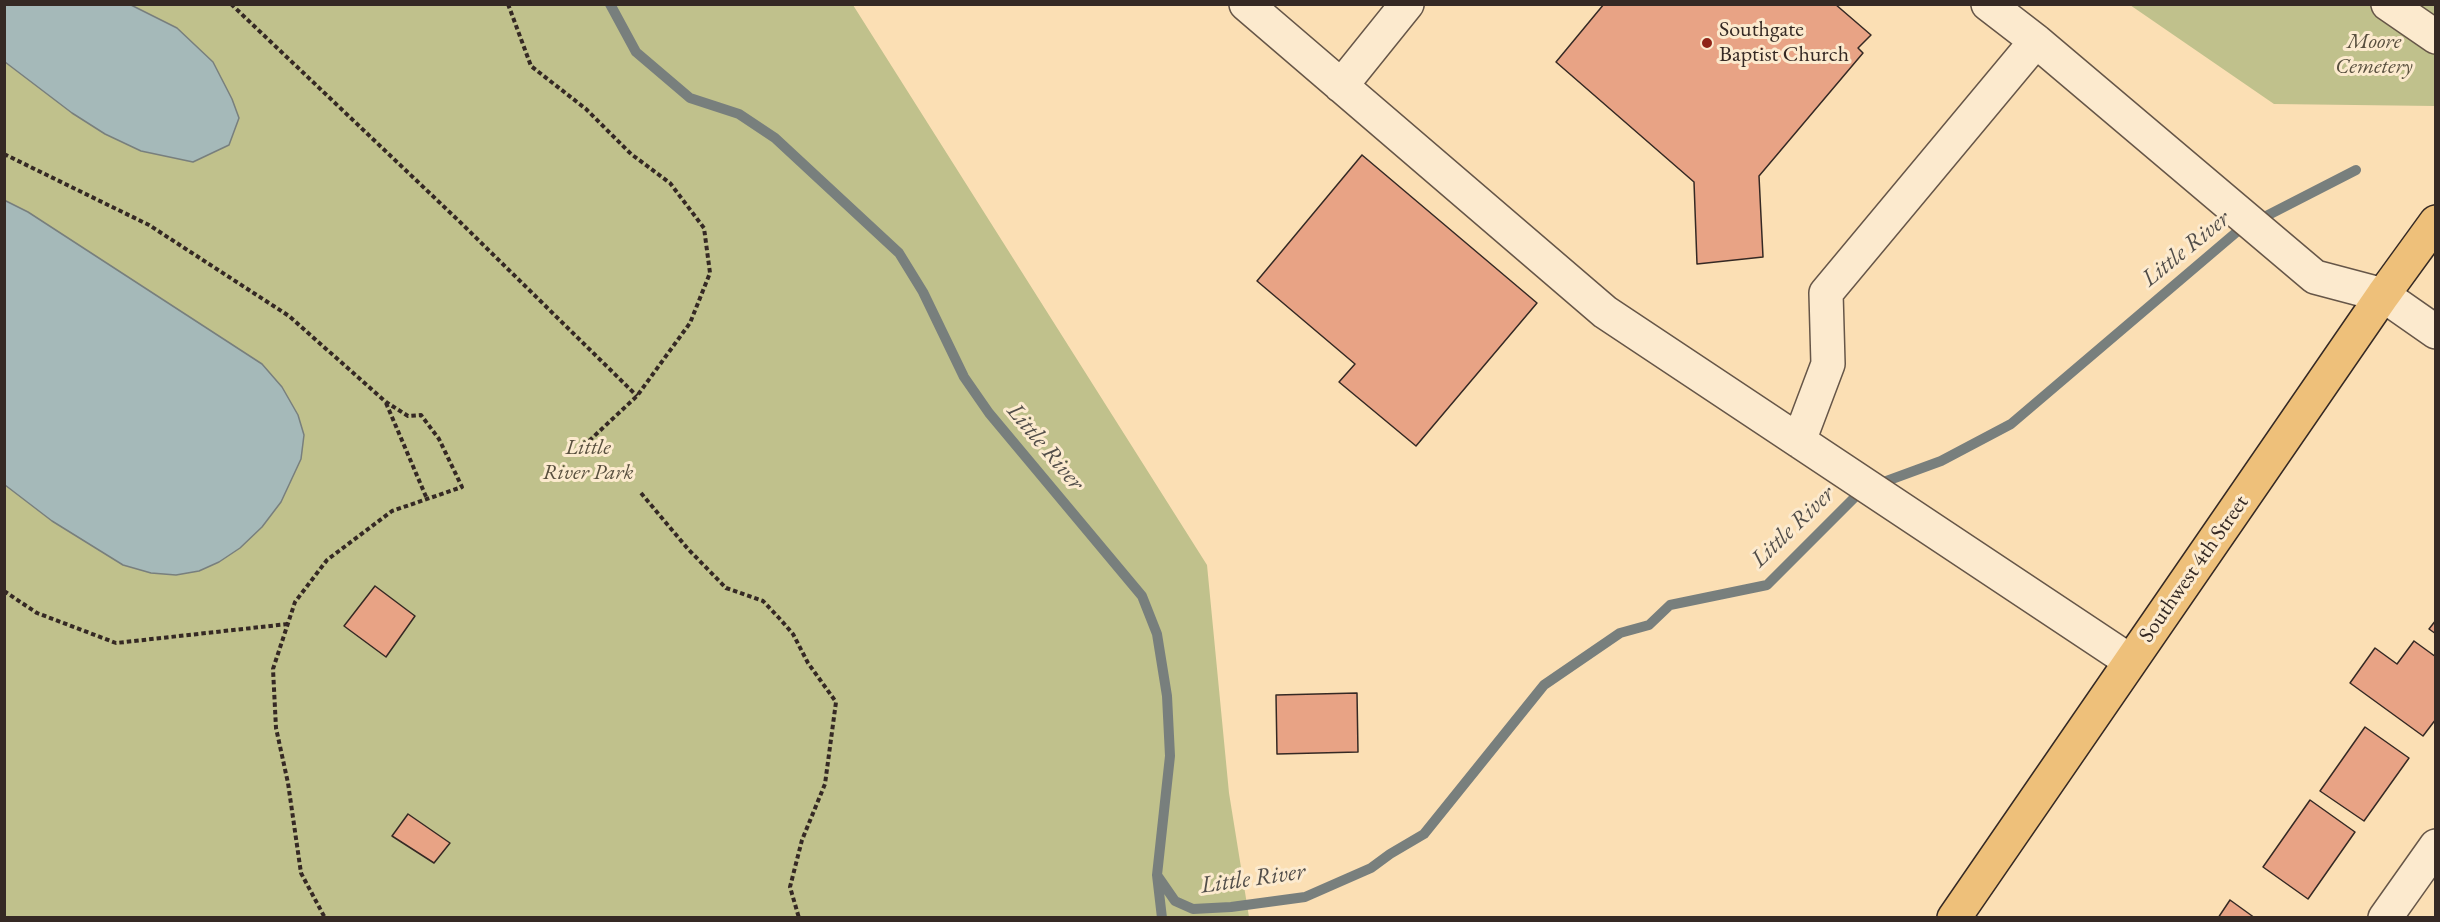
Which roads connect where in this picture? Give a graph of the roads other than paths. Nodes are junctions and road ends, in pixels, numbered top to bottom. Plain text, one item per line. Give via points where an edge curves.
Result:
1 (1246, 4) edge
2 (1407, 4) edge
3 (1988, 4) edge
4 (2388, 4) edge
5 (2436, 37) edge
6 (2036, 41) junction
7 (1341, 86) junction
8 (2436, 222) edge
9 (2383, 295) junction
10 (2436, 332) edge
11 (1799, 441) junction
12 (2130, 661) junction
13 (2436, 846) edge
14 (1954, 918) edge
15 (2385, 918) edge

1 - 7 street
2 - 7 street
3 - 6 street
4 - 5 street
6 - 9 street via 2315,277
6 - 11 street via 1826,293 1828,364
7 - 11 street via 1605,312
8 - 9 main road, Southwest 4th Street
9 - 10 street
9 - 12 main road, Southwest 4th Street
11 - 12 street
12 - 14 main road, Southwest 4th Street
13 - 15 street

